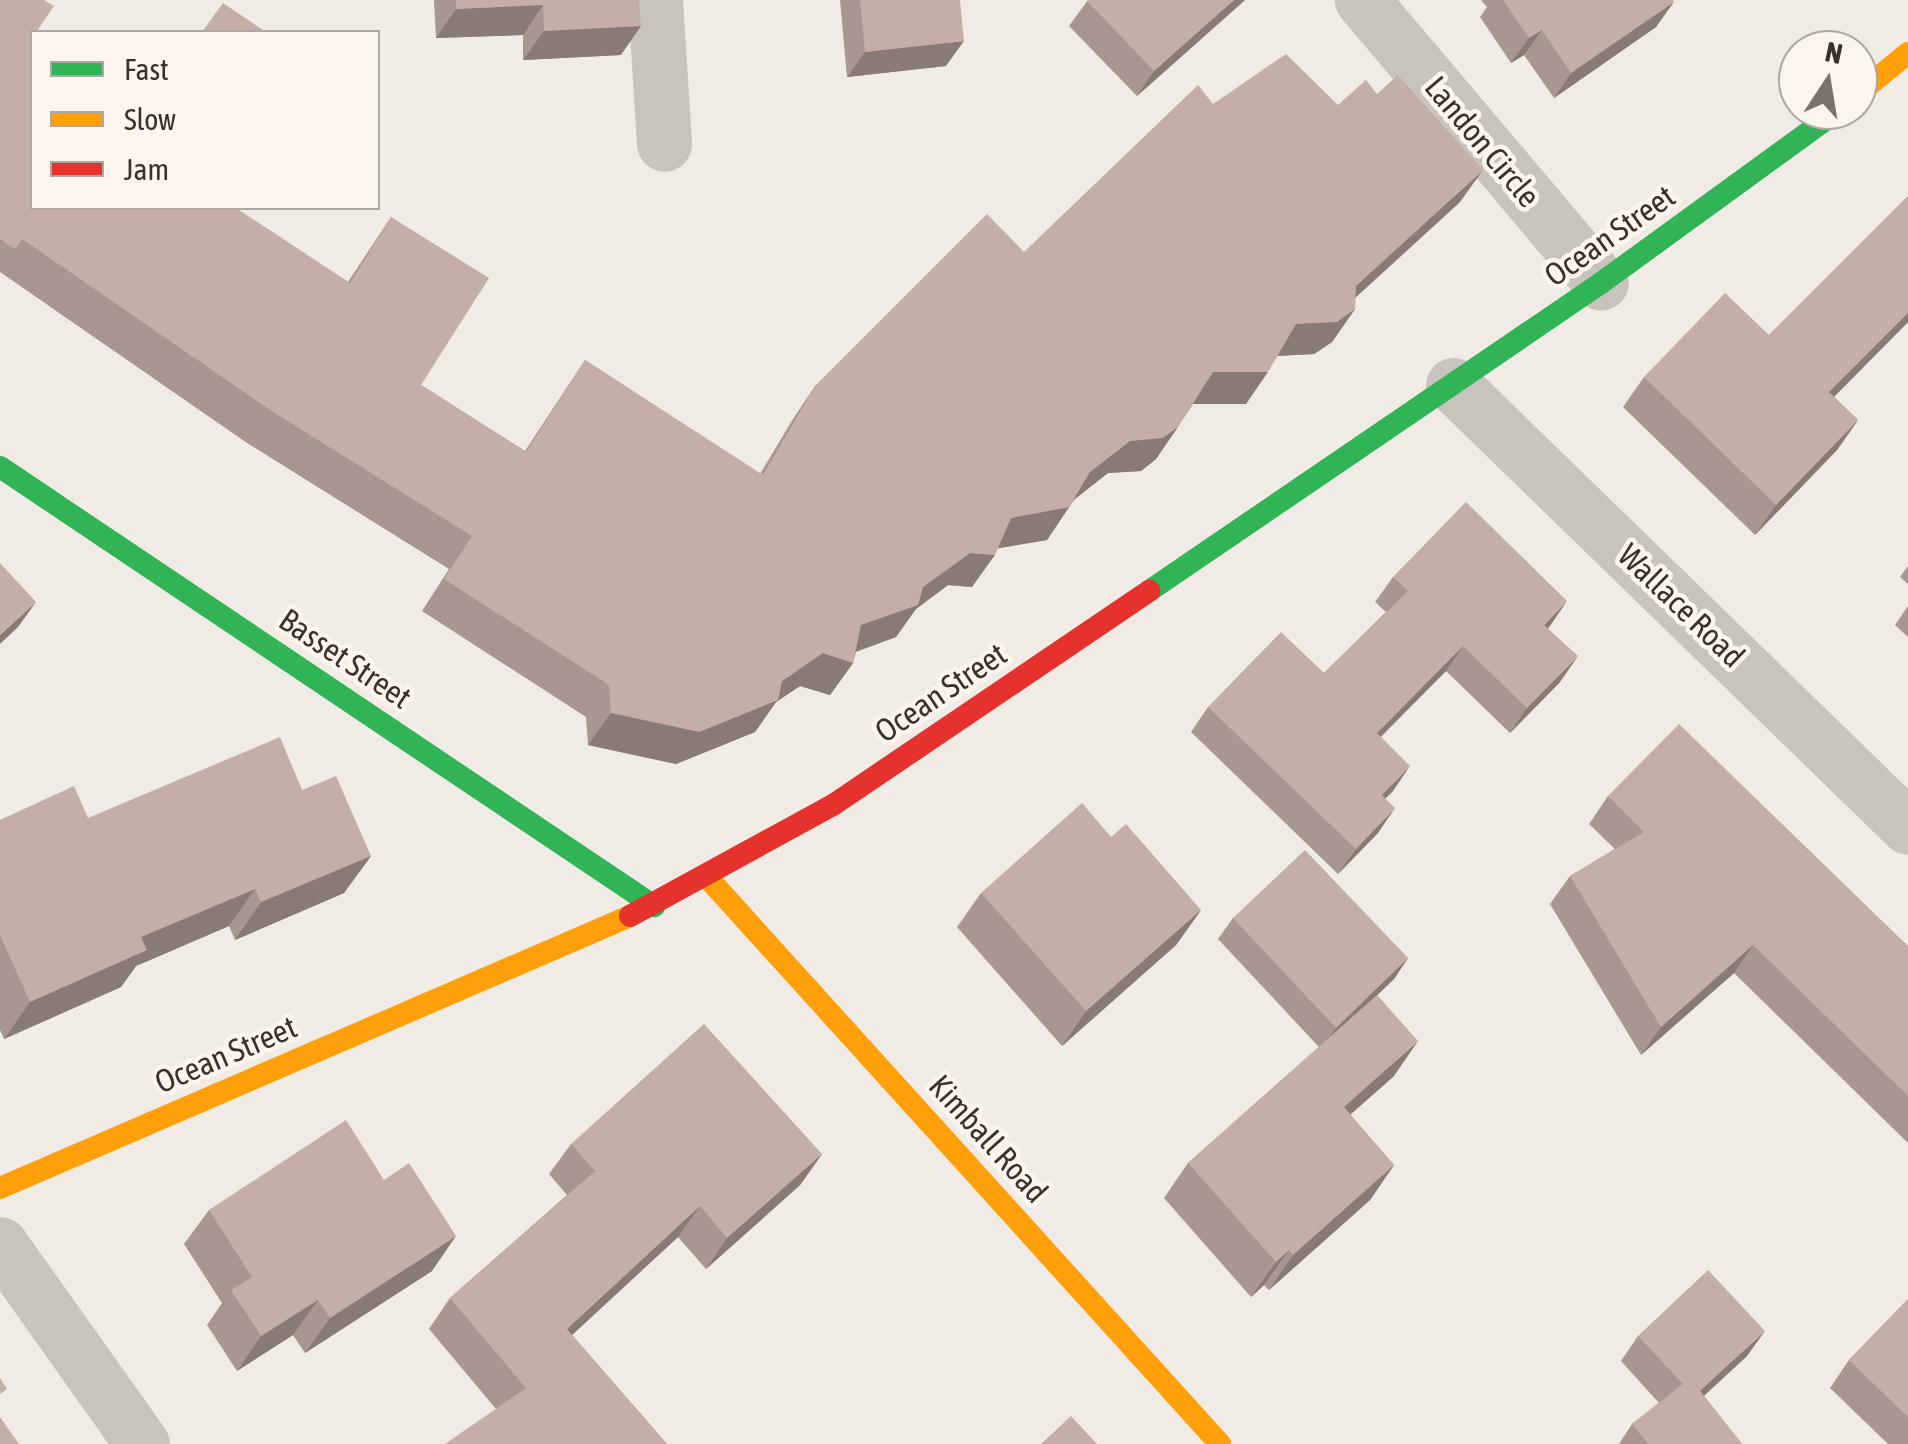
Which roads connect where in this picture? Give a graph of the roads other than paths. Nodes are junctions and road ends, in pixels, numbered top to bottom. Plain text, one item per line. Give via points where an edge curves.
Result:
1 (655, 0) edge
2 (1362, 0) edge
3 (1908, 53) edge
4 (1878, 78) edge
5 (1811, 130) edge
6 (664, 144) dead end
7 (1601, 283) junction
8 (1453, 385) junction
9 (0, 467) edge
10 (1908, 827) edge
11 (707, 877) junction
12 (654, 906) junction
13 (0, 1188) edge
14 (0, 1244) edge
15 (142, 1444) edge
16 (1220, 1444) edge

1 - 6 street
2 - 7 street, Landon Circle
3 - 4 street
5 - 7 street, Ocean Street
7 - 8 street, Ocean Street
8 - 10 street, Wallace Road
8 - 11 street, Ocean Street via 833,805
9 - 12 street, Basset Street
11 - 12 street, Ocean Street
11 - 16 street, Kimball Road
12 - 13 street, Ocean Street
14 - 15 street

